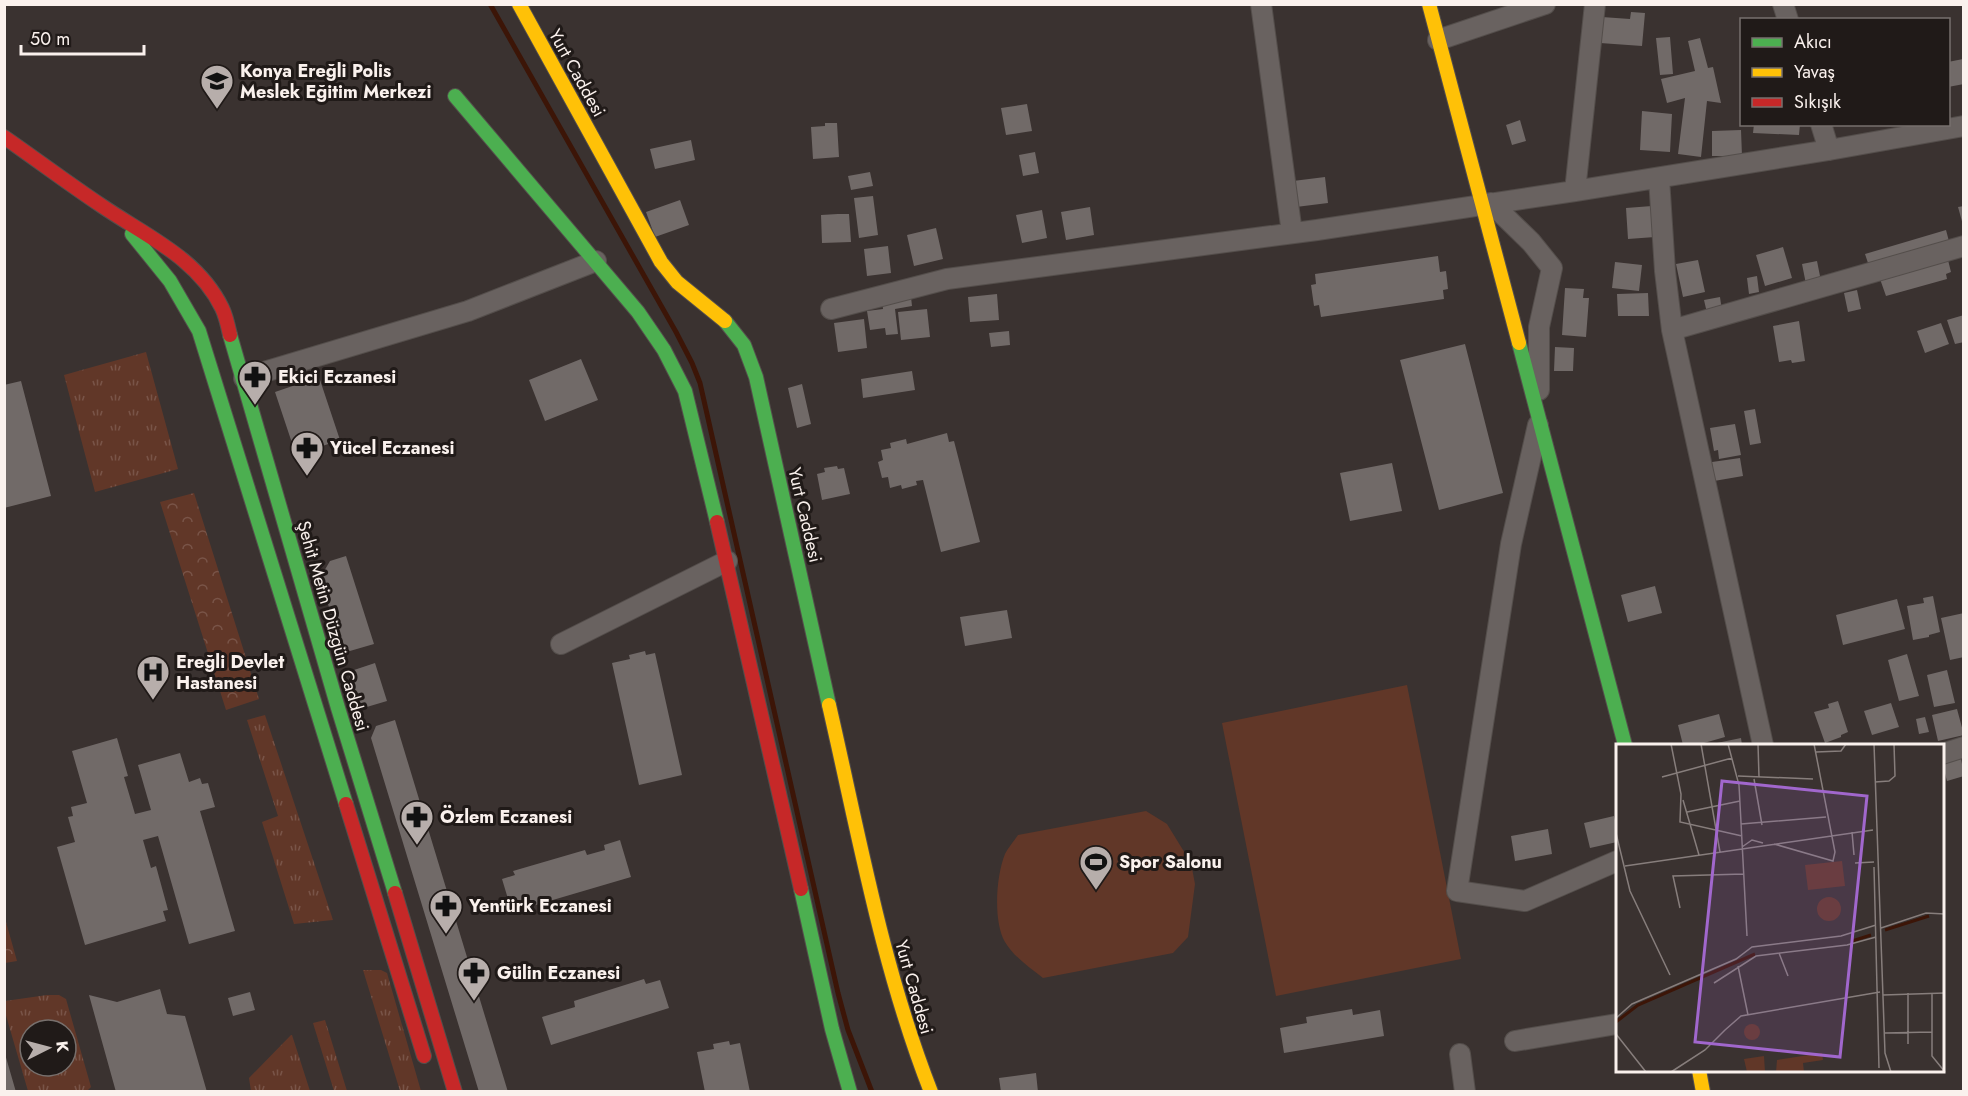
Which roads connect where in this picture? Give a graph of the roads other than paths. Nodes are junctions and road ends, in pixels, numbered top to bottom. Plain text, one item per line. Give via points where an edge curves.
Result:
1 (519, 4) edge
2 (1261, 4) edge
3 (1429, 4) edge
4 (1545, 4) edge
5 (1595, 4) edge
6 (1438, 40) junction
7 (455, 96) dead end
8 (1822, 126) edge
9 (1964, 126) edge
10 (4, 137) edge
11 (1829, 150) junction
12 (1659, 178) junction
13 (1575, 191) junction
14 (1486, 204) junction
15 (115, 215) junction
16 (1292, 233) junction
17 (1964, 246) edge
18 (596, 261) junction
19 (831, 309) dead end
20 (1672, 330) junction
21 (244, 378) junction
22 (1538, 417) junction
23 (727, 561) junction
24 (561, 644) dead end
25 (1625, 744) edge
26 (1763, 744) edge
27 (1964, 747) edge
28 (1944, 753) edge
29 (1616, 861) edge
30 (1616, 1024) edge
31 (1515, 1041) dead end
32 (1460, 1054) dead end
33 (428, 1069) dead end
34 (1699, 1072) edge
35 (455, 1092) edge
36 (850, 1092) edge
37 (931, 1092) edge
38 (1465, 1092) edge
39 (1703, 1092) edge

1 - 37 street, Yurt Caddesi via 666,268 680,285 727,322 749,354 884,949 900,1008
2 - 16 street
3 - 6 street
4 - 6 street
5 - 13 street
6 - 14 street
7 - 18 street
8 - 11 street
9 - 11 street
10 - 15 street, Şehit Metin Düzgün Caddesi
11 - 12 street
12 - 13 street
12 - 20 street
13 - 14 street
14 - 16 street
14 - 22 street
14 - 22 street via 1531,242 1552,267 1539,327
15 - 21 street, Şehit Metin Düzgün Caddesi via 181,256 210,286 223,310
15 - 33 street, Şehit Metin Düzgün Caddesi via 170,281 199,331
16 - 19 street via 947,279
17 - 20 street
18 - 21 street via 468,311
18 - 23 street via 657,338 679,375
20 - 26 street
21 - 35 street, Şehit Metin Düzgün Caddesi via 338,708
22 - 25 street
22 - 29 street via 1511,544 1457,891 1525,901
23 - 24 street
23 - 36 street via 829,1017
27 - 28 street
30 - 31 street
32 - 38 street
34 - 39 street

